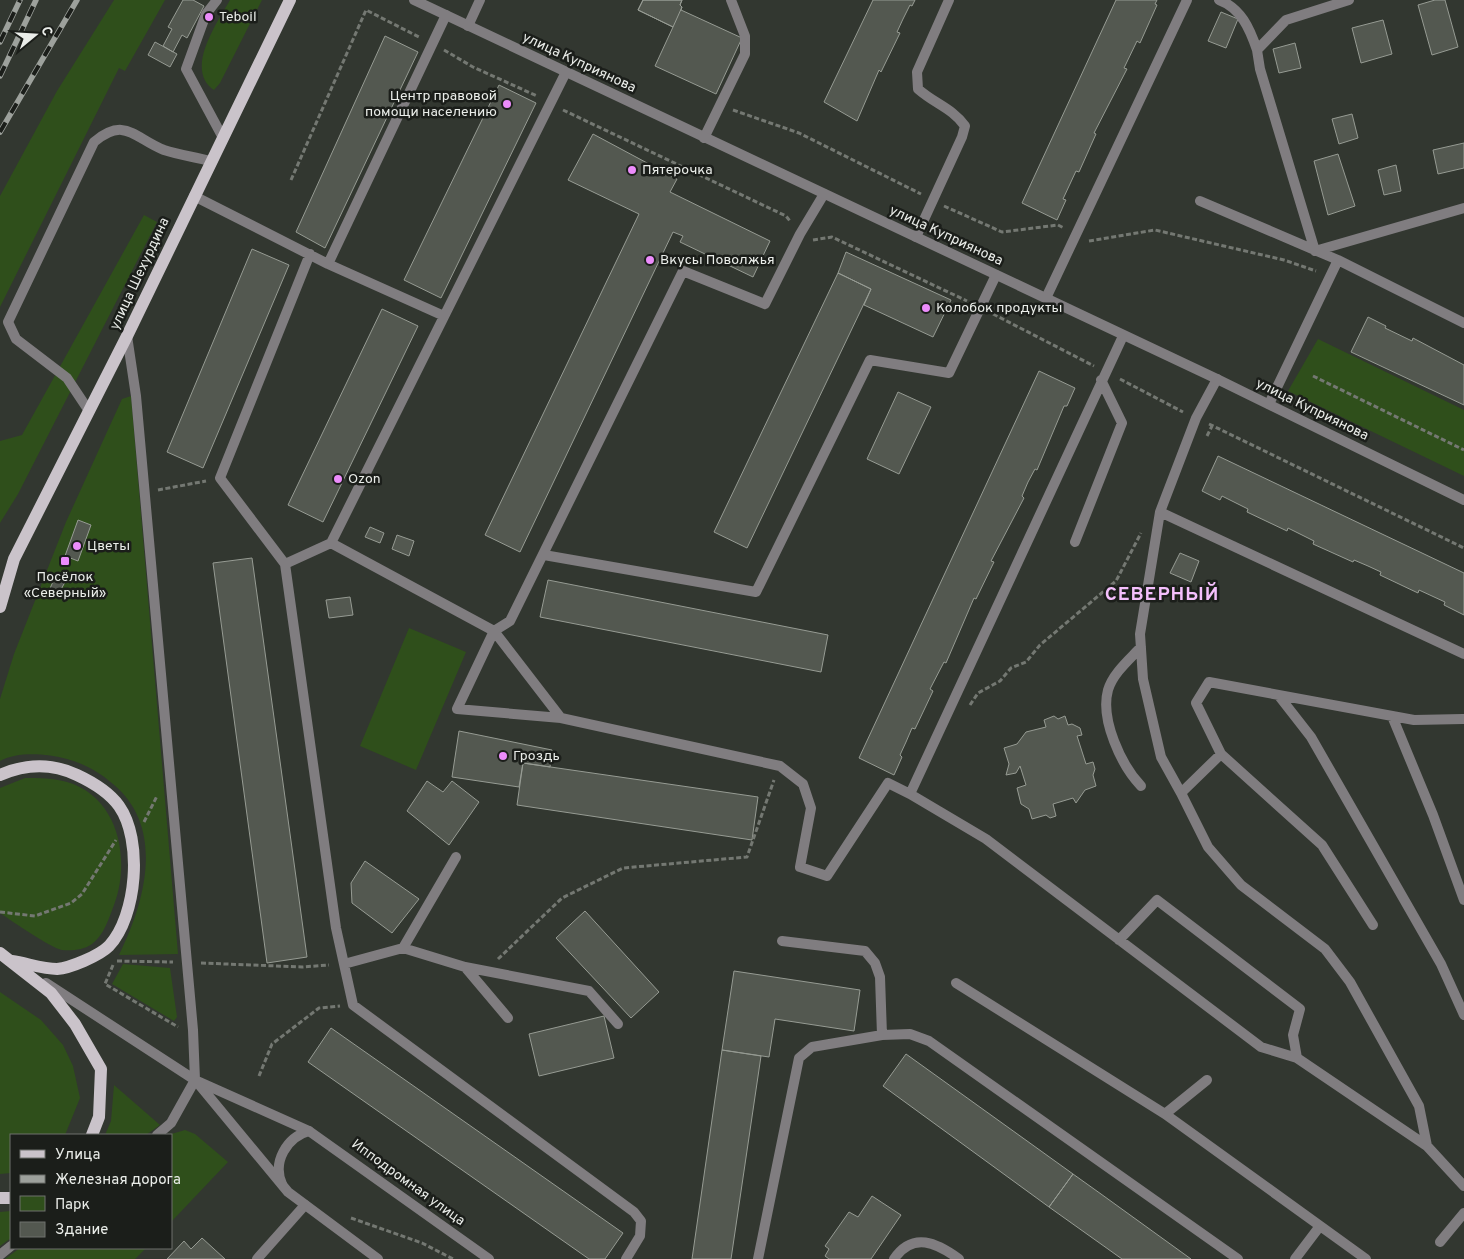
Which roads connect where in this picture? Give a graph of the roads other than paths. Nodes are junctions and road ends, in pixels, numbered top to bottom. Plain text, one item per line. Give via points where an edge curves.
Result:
1 (217, 0) edge
2 (290, 0) edge
3 (414, 0) edge
4 (480, 0) edge
5 (731, 0) edge
6 (949, 0) edge
7 (1187, 0) edge
8 (1219, 0) edge
9 (1349, 0) edge
10 (446, 15) junction
11 (468, 26) junction
12 (1258, 50) junction
13 (566, 72) junction
14 (222, 136) junction
15 (704, 138) junction
16 (210, 161) junction
17 (824, 194) junction
18 (194, 196) junction
19 (1200, 200) dead end
20 (1464, 208) edge
21 (916, 237) junction
22 (1314, 251) junction
23 (310, 254) junction
24 (1338, 260) junction
25 (328, 264) junction
26 (996, 275) junction
27 (1046, 298) junction
28 (444, 316) junction
29 (1464, 323) edge
30 (127, 336) junction
31 (1123, 336) junction
32 (1103, 376) junction
33 (1217, 379) junction
34 (1269, 404) junction
35 (89, 411) junction
36 (1464, 500) edge
37 (1160, 512) junction
38 (1075, 542) dead end
39 (331, 543) junction
40 (544, 555) junction
41 (14, 559) junction
42 (285, 564) junction
43 (0, 573) edge
44 (0, 607) edge
45 (494, 630) junction
46 (1141, 647) junction
47 (1464, 654) edge
48 (1279, 696) junction
49 (1392, 716) junction
50 (561, 718) junction
51 (1464, 719) edge
52 (1221, 754) junction
53 (0, 775) edge
54 (1141, 786) dead end
55 (1181, 793) junction
56 (910, 794) junction
57 (456, 857) dead end
58 (1464, 900) edge
59 (1374, 925) dead end
60 (1119, 940) junction
61 (782, 941) dead end
62 (403, 948) junction
63 (0, 953) edge
64 (12, 961) junction
65 (344, 964) junction
66 (465, 967) junction
67 (956, 983) dead end
68 (1464, 1016) edge
69 (508, 1018) dead end
70 (618, 1024) dead end
71 (882, 1035) junction
72 (1296, 1058) junction
73 (194, 1080) junction
74 (1207, 1080) dead end
75 (1165, 1114) junction
76 (309, 1131) junction
77 (92, 1134) edge
78 (158, 1134) edge
79 (1427, 1146) junction
80 (1464, 1186) edge
81 (288, 1192) junction
82 (305, 1204) junction
83 (1464, 1213) edge
84 (1320, 1226) junction
85 (1440, 1242) dead end
86 (10, 1247) edge
87 (0, 1255) edge
88 (257, 1259) edge
89 (378, 1259) edge
90 (490, 1259) edge
91 (626, 1259) edge
92 (758, 1259) edge
93 (894, 1259) edge
94 (959, 1259) edge
95 (1238, 1259) edge
96 (1295, 1259) edge
97 (1366, 1259) edge

1 - 14 street via 206,14 186,69
2 - 14 main road, улица Шехурдина
3 - 10 street, улица Куприянова
4 - 11 street
5 - 15 street via 745,36 745,54
6 - 21 street via 917,72 918,89 956,113 965,126
7 - 27 street
8 - 12 street via 1232,5 1250,29
9 - 12 street via 1286,20
10 - 11 street, улица Куприянова
10 - 25 street
11 - 13 street, улица Куприянова
12 - 22 street via 1260,69
13 - 15 street, улица Куприянова
13 - 28 street
14 - 16 main road, улица Шехурдина
15 - 17 street, улица Куприянова
16 - 18 main road, улица Шехурдина
16 - 35 street via 164,150 124,129 108,130 94,142 8,322 16,339 68,378
17 - 21 street, улица Куприянова
17 - 40 street via 765,304 683,271
18 - 23 street
18 - 30 main road, улица Шехурдина
19 - 22 street
20 - 22 street
21 - 26 street, улица Куприянова
22 - 24 street
23 - 25 street
23 - 42 street via 220,478
24 - 29 street
24 - 34 street
25 - 28 street
26 - 27 street, улица Куприянова
26 - 40 street via 949,374 870,360 756,592
27 - 31 street, улица Куприянова
28 - 39 street
30 - 35 main road, улица Шехурдина
30 - 73 street via 136,396 188,963
31 - 32 street
31 - 33 street, улица Куприянова
32 - 38 street via 1122,423
32 - 56 street
33 - 34 street, улица Куприянова
33 - 37 street via 1196,418
34 - 36 street, улица Куприянова
35 - 41 main road, улица Шехурдина
37 - 46 street via 1140,634
37 - 47 street
39 - 42 street
39 - 45 street
40 - 45 street via 510,621
41 - 43 main road, улица Шехурдина
41 - 44 main road, улица Шехурдина
42 - 65 street via 336,928
45 - 50 street
45 - 50 street via 457,709
46 - 54 street via 1108,688 1106,708 1115,744 1131,775
46 - 55 street via 1143,678 1161,757
48 - 49 street
48 - 52 street via 1209,682 1196,703
48 - 68 street via 1316,745 1441,964
49 - 51 street via 1414,720
49 - 58 street
50 - 56 street via 780,766 804,784 811,808 800,867 827,876 888,783
52 - 55 street
52 - 59 street via 1322,845
53 - 64 main road via 33,766 52,767 94,784 118,805 124,816 130,832 135,868 121,926 104,949 78,964 56,969
55 - 79 street via 1208,847 1241,885 1325,949 1350,982 1419,1106
56 - 60 street via 986,839
57 - 62 street
60 - 72 street via 1261,1047
60 - 72 street via 1157,900 1300,1009 1293,1035
61 - 71 street via 865,951 875,962 880,977
62 - 65 street
62 - 66 street
63 - 64 main road
64 - 73 street
64 - 77 main road via 51,993 75,1024 101,1069 99,1117
65 - 91 street via 353,1005 634,1212 641,1222 640,1236
66 - 69 street
66 - 70 street via 589,991
67 - 75 street
71 - 92 street via 812,1046 799,1058
71 - 95 street via 910,1034 930,1041
72 - 79 street
73 - 76 street, Ипподромная улица
73 - 78 street via 171,1123
73 - 81 street
74 - 75 street
75 - 84 street
76 - 81 street via 293,1138 279,1160 278,1175
76 - 90 street, Ипподромная улица
79 - 80 street
81 - 82 street
82 - 88 street
82 - 89 street
83 - 85 street
84 - 96 street
84 - 97 street
86 - 87 street
93 - 94 street via 910,1244 927,1241

